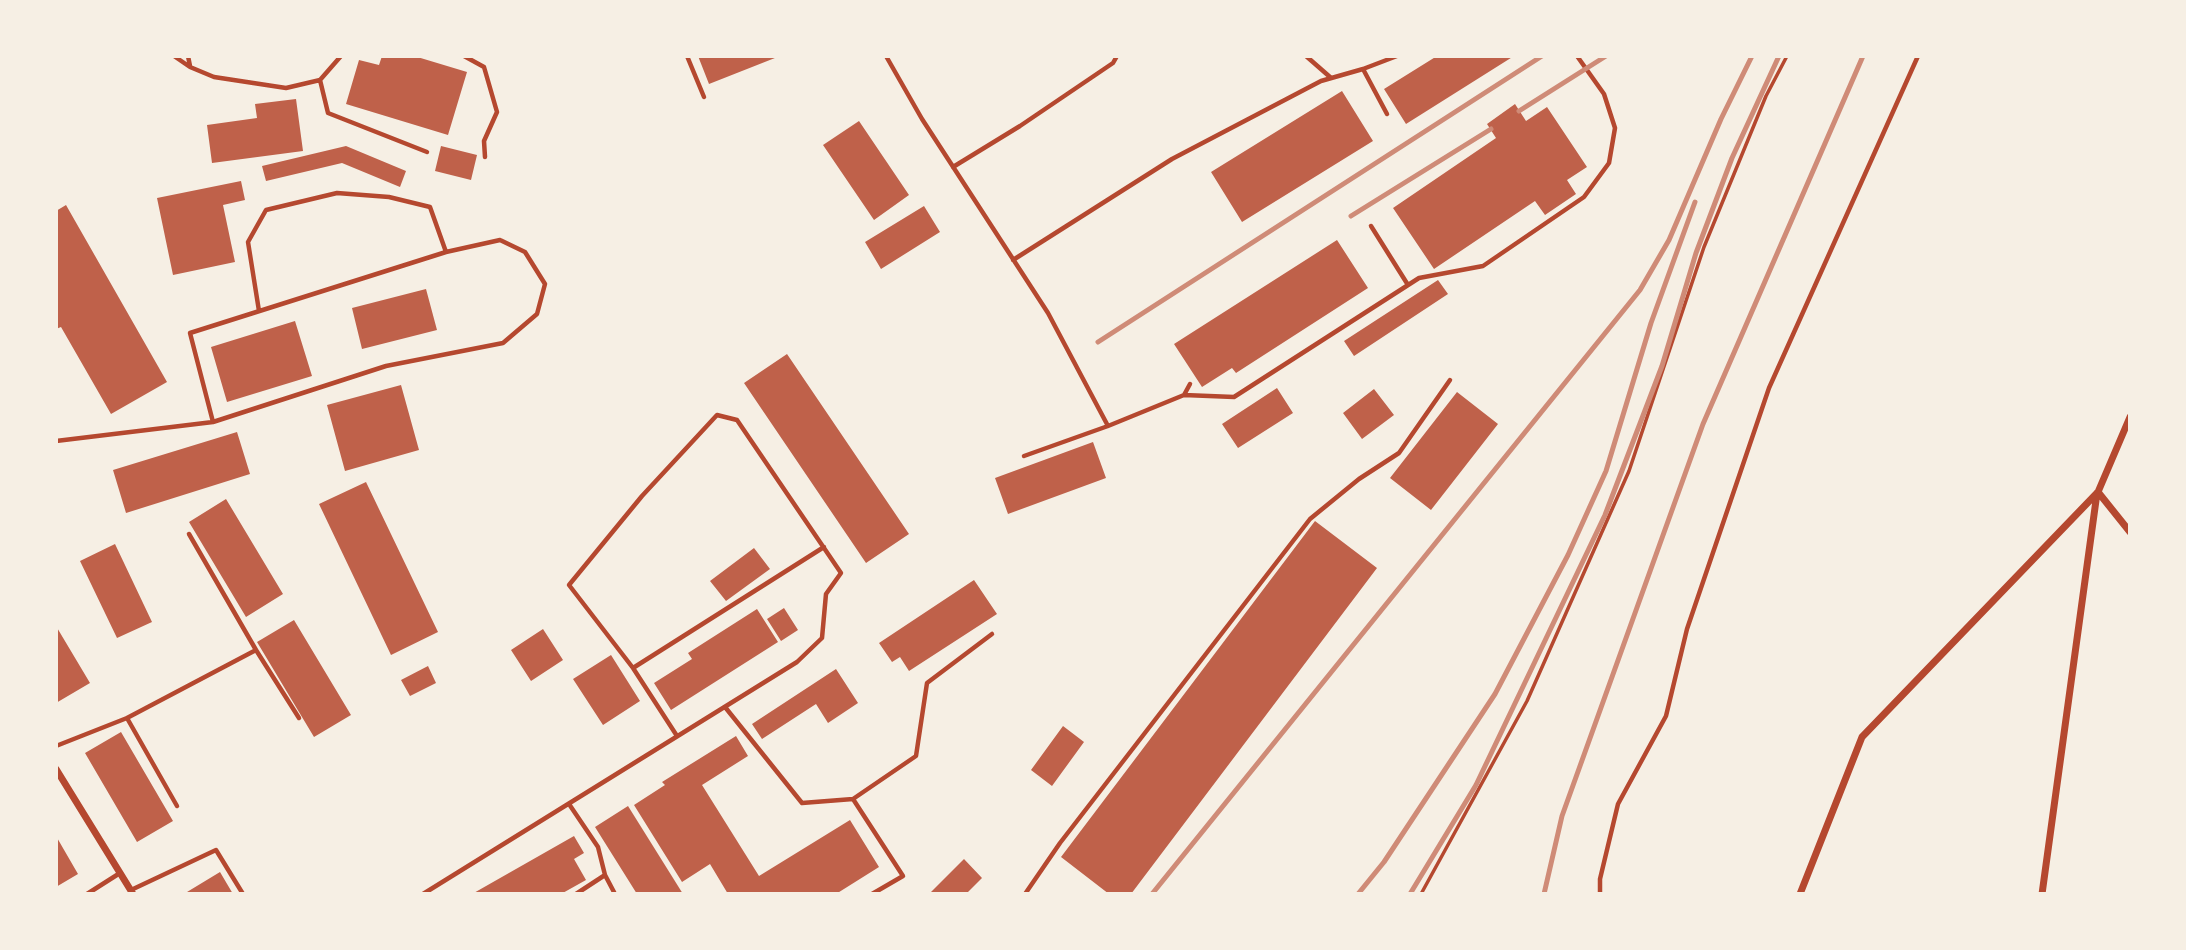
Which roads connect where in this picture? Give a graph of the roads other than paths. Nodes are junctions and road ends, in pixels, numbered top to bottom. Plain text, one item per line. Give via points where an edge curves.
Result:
1 (174, 56) edge
2 (188, 56) edge
3 (341, 56) edge
4 (464, 56) edge
5 (687, 56) edge
6 (886, 56) edge
7 (1117, 56) edge
8 (1306, 56) edge
9 (1397, 56) edge
10 (1577, 56) edge
11 (1918, 56) edge
12 (190, 67) junction
13 (1363, 69) junction
14 (1331, 78) junction
15 (320, 80) junction
16 (704, 97) dead end
17 (1387, 114) dead end
18 (428, 152) dead end
19 (485, 157) dead end
20 (953, 167) junction
21 (1371, 226) dead end
22 (446, 252) junction
23 (1013, 260) junction
24 (1408, 285) junction
25 (259, 311) junction
26 (1450, 380) dead end
27 (1190, 383) dead end
28 (1184, 395) junction
29 (2130, 417) edge
30 (213, 422) junction
31 (1108, 426) junction
32 (56, 442) edge
33 (1024, 456) dead end
34 (2098, 492) junction
35 (2130, 532) edge
36 (189, 534) dead end
37 (824, 547) junction
38 (992, 634) dead end
39 (256, 650) junction
40 (633, 668) junction
41 (725, 707) junction
42 (127, 718) junction
43 (299, 718) dead end
44 (677, 736) junction
45 (56, 746) edge
46 (56, 769) edge
47 (853, 799) junction
48 (569, 804) junction
49 (177, 806) dead end
50 (120, 873) junction
51 (605, 876) junction
52 (131, 892) edge
53 (87, 894) edge
54 (243, 894) edge
55 (423, 894) edge
56 (576, 894) edge
57 (615, 894) edge
58 (873, 894) edge
59 (1025, 894) edge
60 (1600, 894) edge
61 (1800, 894) edge
62 (2042, 894) edge

1 - 12 lane
2 - 12 lane
3 - 15 lane
4 - 19 lane via 484,67 497,112 484,141
5 - 16 lane
6 - 20 lane
7 - 20 lane via 1020,126
8 - 14 lane
9 - 13 lane
10 - 24 lane via 1604,94 1615,128 1609,163 1591,189 1483,266 1419,278
11 - 60 lane via 1769,388 1687,629 1666,716 1618,804
12 - 15 lane via 215,77 286,88
13 - 14 lane
13 - 17 lane
14 - 23 lane via 1172,159
15 - 18 lane via 328,113
20 - 23 lane
21 - 24 lane
22 - 25 lane
22 - 25 lane via 430,207 389,197 337,193 267,210 248,242
22 - 30 lane via 500,240 525,252 545,284 537,314 503,343 386,366
23 - 31 lane via 1048,313
24 - 28 lane via 1234,397
25 - 30 lane via 190,333
26 - 59 lane via 1399,453 1310,519
27 - 28 lane
28 - 31 lane
29 - 34 street
30 - 32 lane
31 - 33 lane
34 - 35 street
34 - 61 street via 1862,737
34 - 62 street
36 - 39 lane
37 - 40 lane
37 - 40 lane via 737,420 717,415 569,585
37 - 41 lane via 841,573 826,594 822,638 797,662
38 - 47 lane via 927,683 916,756
39 - 42 lane
39 - 43 lane
40 - 44 lane
41 - 44 lane
41 - 47 lane via 802,803
42 - 45 lane
42 - 49 lane
44 - 48 lane
46 - 50 street
47 - 58 lane via 904,876
48 - 51 lane via 598,847
48 - 55 lane
50 - 52 street
50 - 53 lane
51 - 56 lane
51 - 57 lane
52 - 54 lane via 216,850

